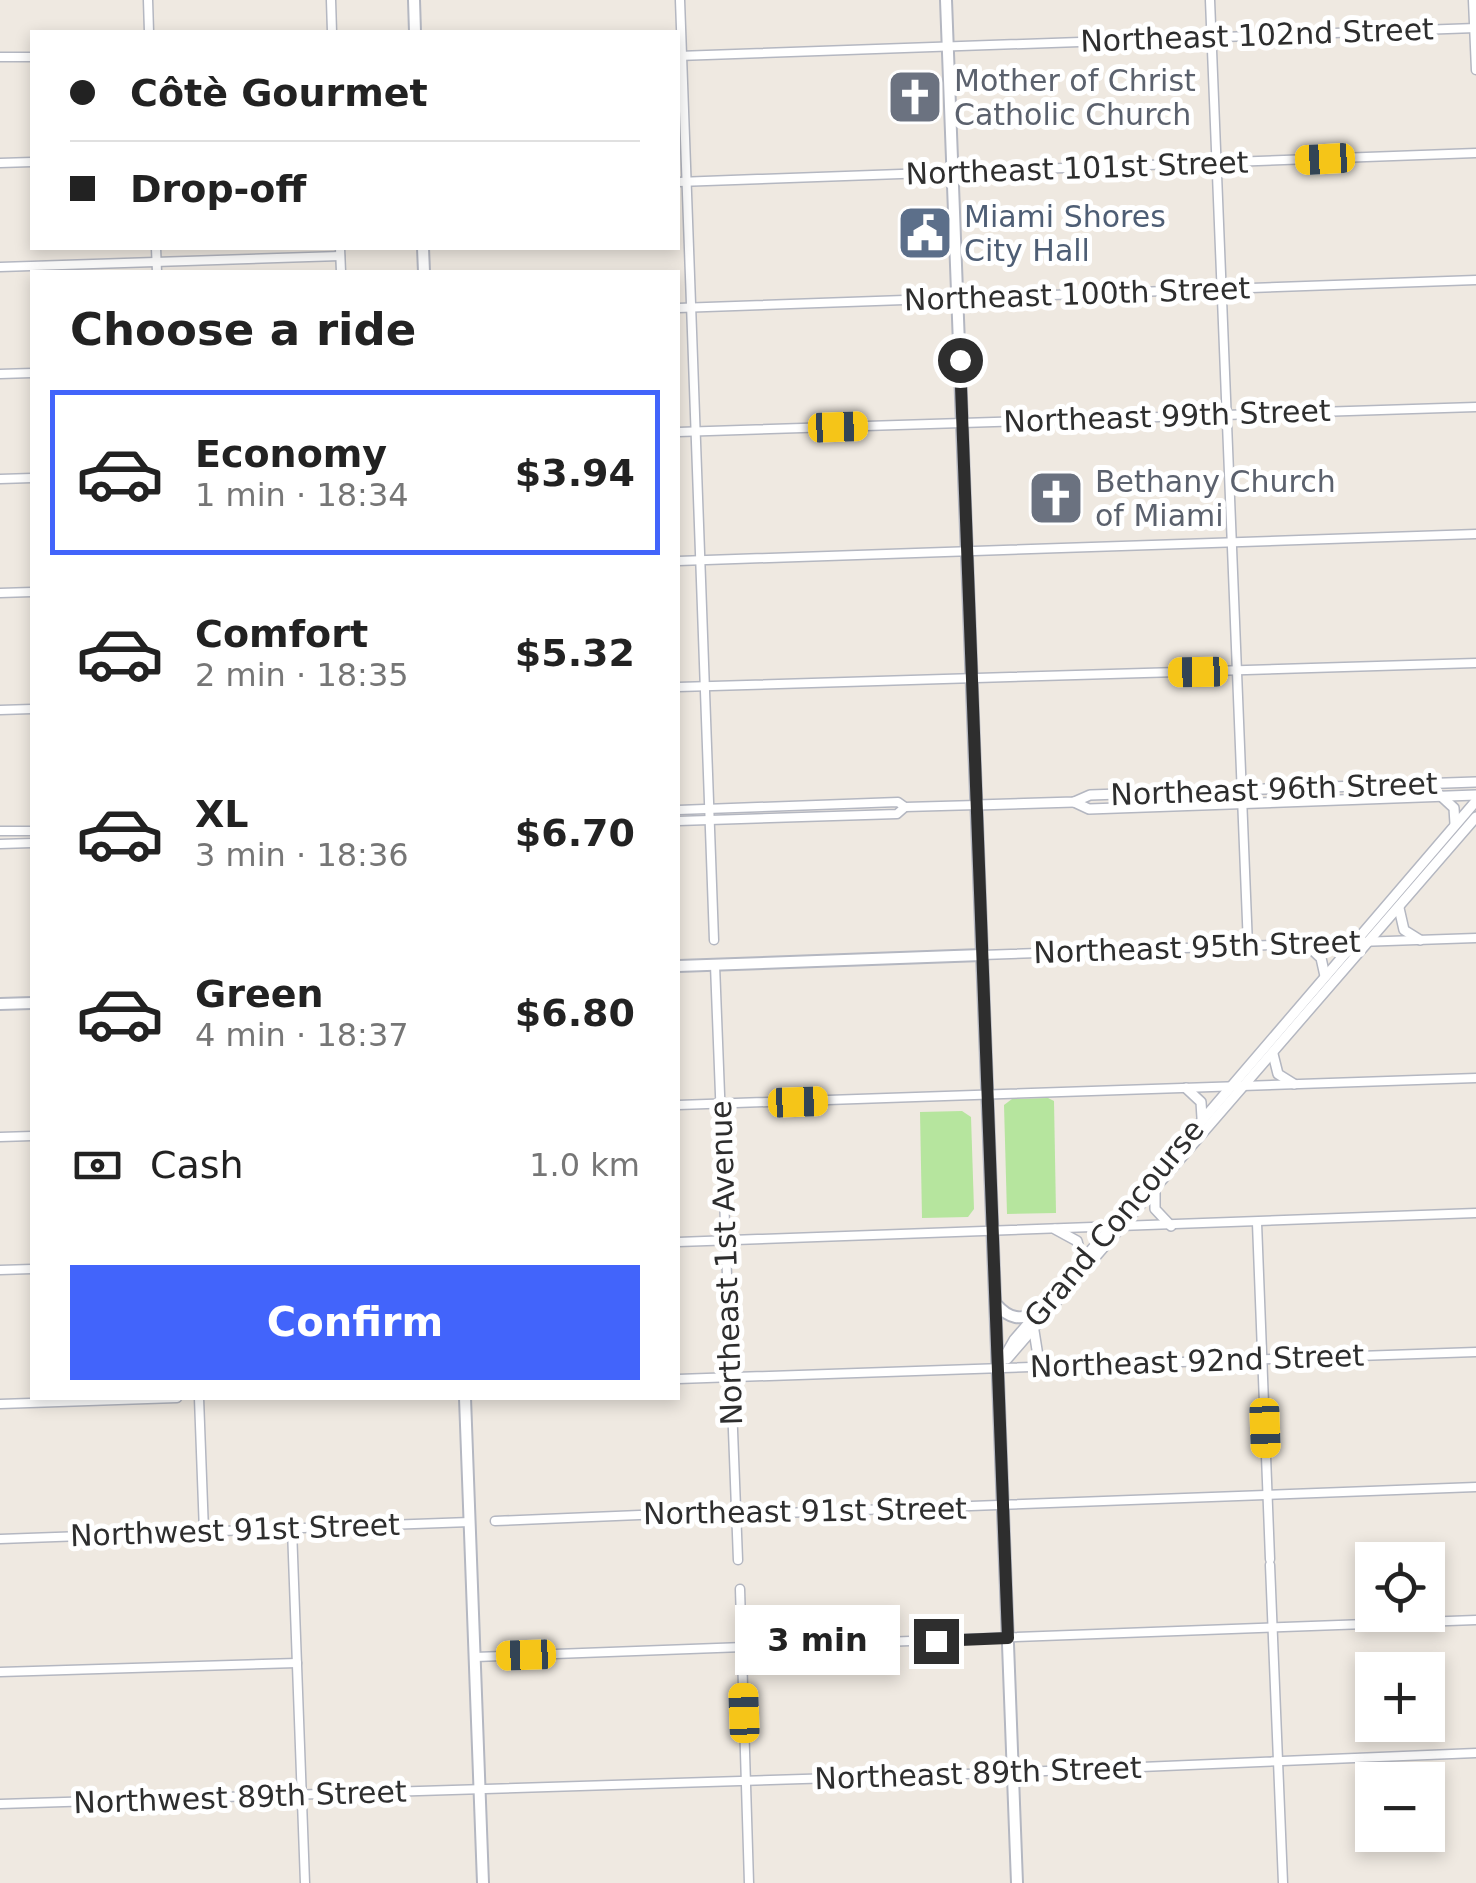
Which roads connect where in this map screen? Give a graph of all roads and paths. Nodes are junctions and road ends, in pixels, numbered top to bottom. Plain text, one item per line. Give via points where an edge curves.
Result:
1 (148, 0) edge
2 (330, 0) edge
3 (414, 0) edge
4 (680, 0) edge
5 (946, 0) edge
6 (1210, 0) edge
7 (1473, 0) edge
8 (1475, 28) edge
9 (149, 30) edge
10 (332, 30) edge
11 (415, 30) edge
12 (1211, 36) junction
13 (948, 46) junction
14 (30, 56) edge
15 (680, 56) edge
16 (0, 58) edge
17 (1476, 70) edge
18 (1476, 153) edge
19 (30, 162) edge
20 (0, 163) edge
21 (1216, 164) junction
22 (952, 171) junction
23 (682, 182) edge
24 (156, 250) edge
25 (340, 252) edge
26 (156, 262) junction
27 (0, 267) edge
28 (157, 270) edge
29 (1476, 280) edge
30 (1222, 290) junction
31 (957, 298) junction
32 (690, 307) junction
33 (680, 308) edge
34 (30, 373) edge
35 (0, 374) edge
36 (1476, 407) edge
37 (1226, 412) junction
38 (962, 424) junction
39 (695, 431) junction
40 (680, 432) edge
41 (0, 478) edge
42 (30, 478) edge
43 (1476, 534) edge
44 (1232, 544) junction
45 (967, 552) junction
46 (700, 560) junction
47 (680, 561) edge
48 (30, 592) edge
49 (0, 594) edge
50 (1476, 663) edge
51 (1237, 672) junction
52 (972, 678) junction
53 (706, 686) junction
54 (680, 688) edge
55 (30, 709) edge
56 (0, 710) edge
57 (1476, 782) edge
58 (1242, 790) junction
59 (1441, 796) junction
60 (1476, 798) edge
61 (1074, 802) junction
62 (1242, 803) junction
63 (976, 805) junction
64 (710, 808) junction
65 (905, 808) junction
66 (680, 810) edge
67 (710, 820) junction
68 (680, 821) edge
69 (1474, 822) edge
70 (1454, 826) junction
71 (30, 830) edge
72 (0, 832) edge
73 (30, 843) edge
74 (0, 844) edge
75 (1399, 908) junction
76 (1476, 938) edge
77 (714, 940) dead end
78 (1420, 940) junction
79 (1370, 941) junction
80 (1355, 942) junction
81 (1306, 944) junction
82 (1248, 946) junction
83 (982, 955) junction
84 (715, 965) junction
85 (680, 966) edge
86 (1324, 976) junction
87 (30, 1003) edge
88 (0, 1004) edge
89 (1274, 1054) junction
90 (1476, 1078) edge
91 (1294, 1084) junction
92 (1246, 1086) junction
93 (1230, 1087) junction
94 (1186, 1088) junction
95 (988, 1095) junction
96 (720, 1104) junction
97 (680, 1106) edge
98 (1202, 1120) junction
99 (30, 1136) edge
100 (0, 1137) edge
101 (1155, 1191) junction
102 (1476, 1214) edge
103 (1257, 1223) junction
104 (1171, 1226) junction
105 (1110, 1227) junction
106 (1124, 1227) junction
107 (1055, 1229) junction
108 (993, 1231) junction
109 (724, 1240) junction
110 (680, 1242) edge
111 (1082, 1260) junction
112 (30, 1269) edge
113 (0, 1270) edge
114 (996, 1303) junction
115 (1038, 1312) junction
116 (1034, 1331) junction
117 (1476, 1352) edge
118 (1263, 1358) junction
119 (1055, 1366) junction
120 (998, 1368) junction
121 (731, 1377) junction
122 (680, 1379) edge
123 (118, 1400) edge
124 (198, 1400) edge
125 (466, 1400) edge
126 (0, 1404) edge
127 (1476, 1487) edge
128 (1267, 1496) junction
129 (1003, 1506) junction
130 (736, 1511) junction
131 (494, 1521) dead end
132 (470, 1522) junction
133 (292, 1528) junction
134 (204, 1532) junction
135 (0, 1539) edge
136 (738, 1560) dead end
137 (740, 1589) dead end
138 (1476, 1620) edge
139 (1272, 1628) junction
140 (1008, 1638) junction
141 (742, 1646) junction
142 (475, 1657) junction
143 (297, 1663) junction
144 (0, 1672) edge
145 (1476, 1753) edge
146 (1276, 1762) junction
147 (1013, 1773) junction
148 (745, 1780) junction
149 (480, 1790) junction
150 (302, 1794) junction
151 (0, 1804) edge
152 (304, 1883) edge
153 (483, 1883) edge
154 (749, 1883) edge
155 (1017, 1883) edge
156 (1283, 1883) edge

1 - 9 street
2 - 10 street
3 - 11 main road
4 - 15 street
5 - 13 main road
6 - 12 street
7 - 8 street
8 - 12 street, Northeast 102nd Street
8 - 17 street
12 - 13 street, Northeast 102nd Street
12 - 21 street
13 - 15 street, Northeast 102nd Street
13 - 22 main road
14 - 16 street
15 - 23 street
18 - 21 street, Northeast 101st Street
19 - 20 street
21 - 22 street, Northeast 101st Street
21 - 30 street
22 - 23 street, Northeast 101st Street
22 - 31 main road
23 - 32 street
24 - 26 street
25 - 26 street
26 - 27 street
26 - 28 street
29 - 30 street, Northeast 100th Street
30 - 31 street, Northeast 100th Street
30 - 37 street
31 - 32 street, Northeast 100th Street
31 - 38 main road
32 - 33 street, Northeast 100th Street
32 - 39 street
34 - 35 street
36 - 37 street, Northeast 99th Street
37 - 38 street, Northeast 99th Street
37 - 44 street
38 - 39 street, Northeast 99th Street
38 - 45 main road
39 - 40 street, Northeast 99th Street
39 - 46 street
41 - 42 street
43 - 44 street
44 - 45 street
44 - 51 street
45 - 46 street
45 - 52 main road
46 - 47 street
46 - 53 street
48 - 49 street
50 - 51 street
51 - 52 street
51 - 58 street
52 - 53 street
52 - 63 main road
53 - 54 street
53 - 64 street
55 - 56 street
57 - 58 street, Northeast 96th Street
58 - 61 street, Northeast 96th Street via 1090,795
58 - 62 street
59 - 60 street, Northeast 96th Street
59 - 62 street, Northeast 96th Street
59 - 70 street via 1454,808
60 - 70 street, Grand Concourse
61 - 62 street, Northeast 96th Street via 1089,808
61 - 63 street, Northeast 96th Street
62 - 82 street
63 - 65 street, Northeast 96th Street
63 - 83 main road
64 - 65 street, Northeast 96th Street via 898,802
64 - 66 street, Northeast 96th Street
64 - 67 street
65 - 67 street, Northeast 96th Street via 896,814
67 - 68 street, Northeast 96th Street
67 - 77 street
69 - 75 street, Grand Concourse
70 - 80 street, Grand Concourse
71 - 72 street
73 - 74 street
75 - 78 street via 1404,930
75 - 79 street, Grand Concourse
76 - 78 street, Northeast 95th Street
78 - 79 street, Northeast 95th Street
79 - 80 street, Northeast 95th Street
79 - 89 street, Grand Concourse
80 - 81 street, Northeast 95th Street
80 - 86 street, Grand Concourse
81 - 82 street, Northeast 95th Street
81 - 86 street via 1321,958
82 - 83 street, Northeast 95th Street
83 - 84 main road, Northeast 95th Street
83 - 95 main road
84 - 85 main road, Northeast 95th Street
84 - 96 street, Northeast 1st Avenue
86 - 93 street, Grand Concourse
87 - 88 main road
89 - 91 street via 1278,1074
89 - 92 street, Grand Concourse
90 - 91 street
91 - 92 street
92 - 93 street
92 - 101 street, Grand Concourse
93 - 94 street
93 - 98 street, Grand Concourse
94 - 95 street
94 - 98 street via 1201,1102
95 - 96 street
95 - 108 main road
96 - 97 street
96 - 109 street, Northeast 1st Avenue
98 - 105 street, Grand Concourse
99 - 100 street
101 - 104 street via 1155,1209
101 - 106 street, Grand Concourse
102 - 103 street
103 - 104 street
103 - 118 street
104 - 106 street
105 - 106 street
105 - 107 street
105 - 111 street, Grand Concourse
106 - 116 street, Grand Concourse
107 - 108 street
107 - 111 street via 1077,1241
108 - 109 street
108 - 114 main road
109 - 110 street
109 - 121 street, Northeast 1st Avenue
111 - 115 street, Grand Concourse
112 - 113 street
114 - 115 main road via 1018,1318
114 - 120 main road
115 - 120 street, Grand Concourse
116 - 119 street via 1038,1356
116 - 120 street, Grand Concourse
117 - 118 street, Northeast 92nd Street
118 - 119 street, Northeast 92nd Street
118 - 128 street
119 - 120 street, Northeast 92nd Street
120 - 121 street, Northeast 92nd Street
120 - 129 main road
121 - 122 street, Northeast 92nd Street
121 - 130 street, Northeast 1st Avenue
123 - 126 street
124 - 134 street
125 - 132 main road
127 - 128 street, Northeast 91st Street
128 - 129 street, Northeast 91st Street
128 - 139 street
129 - 130 street, Northeast 91st Street
129 - 140 main road
130 - 131 street, Northeast 91st Street
130 - 136 street, Northeast 1st Avenue
132 - 133 street, Northwest 91st Street
132 - 142 main road
133 - 134 street, Northwest 91st Street
133 - 143 street
134 - 135 street, Northwest 91st Street
137 - 141 street
138 - 139 street
139 - 140 street
139 - 146 street
140 - 141 street
140 - 147 main road
141 - 142 street
141 - 148 street
142 - 149 main road
143 - 144 street
143 - 150 street
145 - 146 street, Northeast 89th Street
146 - 147 street, Northeast 89th Street
146 - 156 street
147 - 148 street, Northeast 89th Street
147 - 155 main road
148 - 149 street, Northeast 89th Street
148 - 154 street
149 - 150 street, Northwest 89th Street
149 - 153 main road
150 - 151 street, Northwest 89th Street
150 - 152 street

